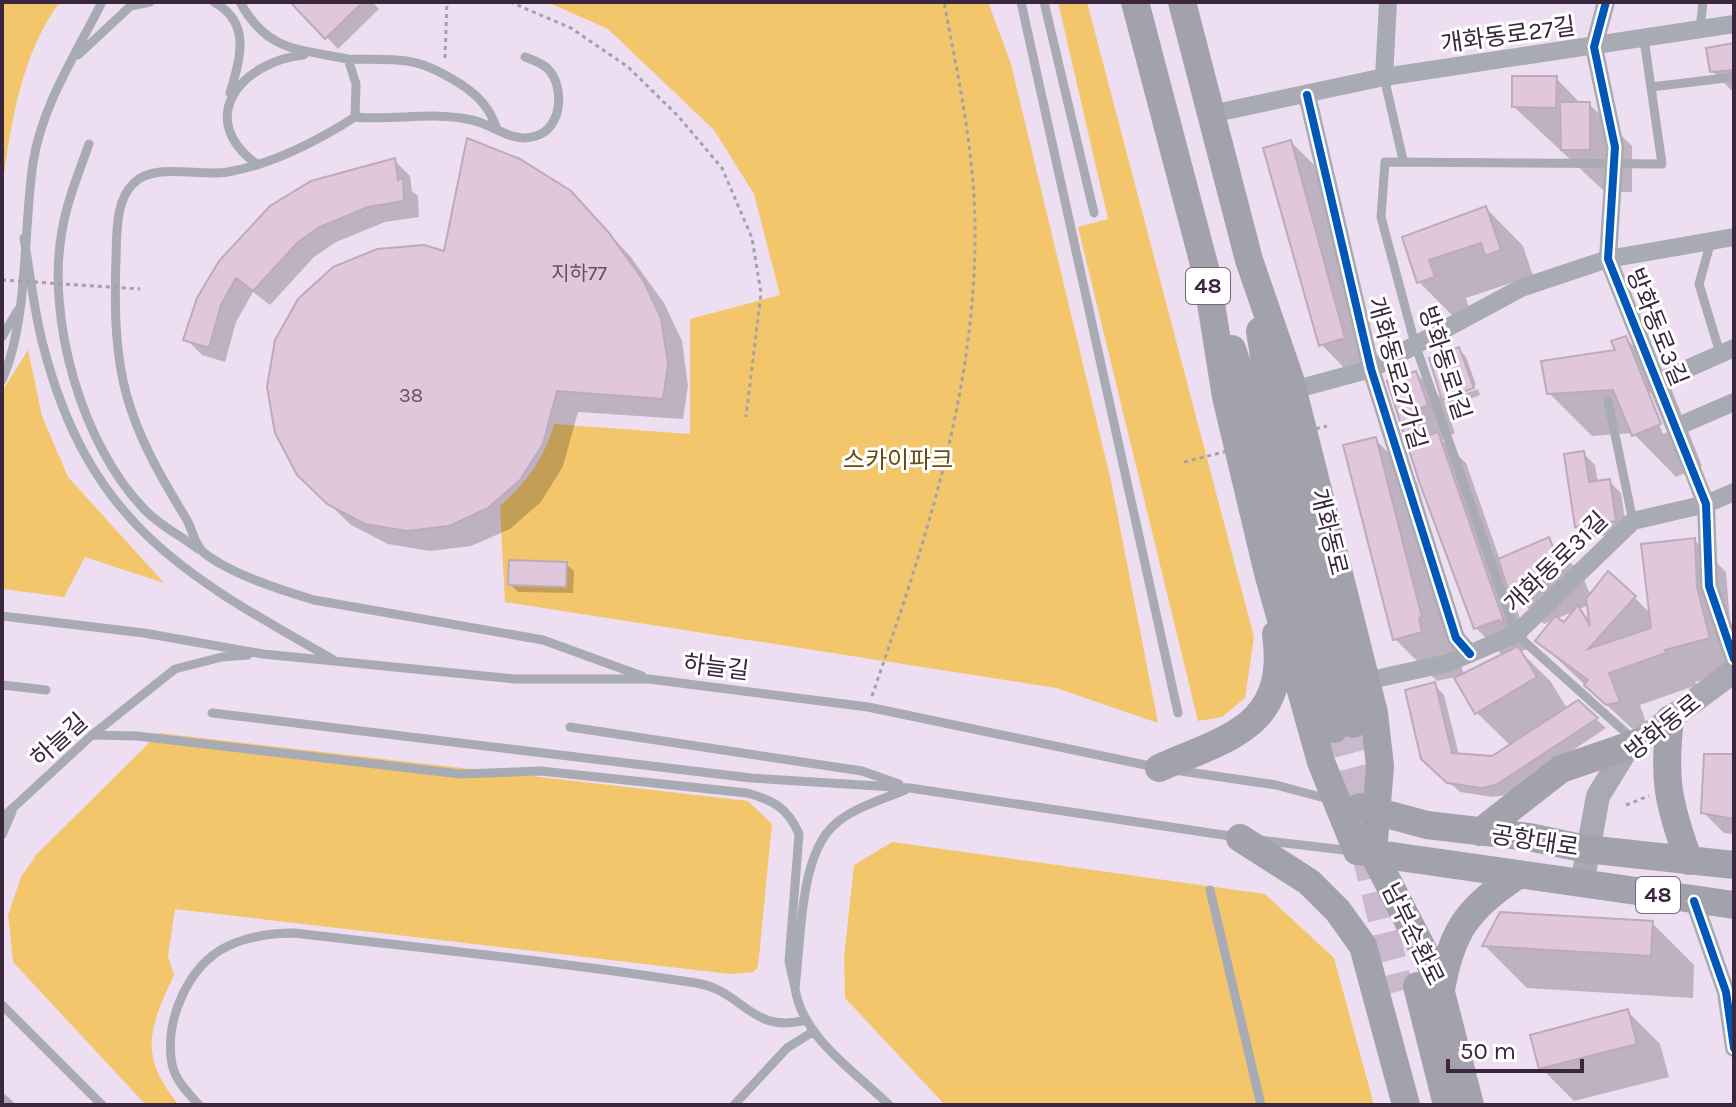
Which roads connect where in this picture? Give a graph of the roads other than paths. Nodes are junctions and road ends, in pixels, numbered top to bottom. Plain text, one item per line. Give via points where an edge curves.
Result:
1 (102, 2) edge
2 (150, 2) edge
3 (214, 2) edge
4 (240, 2) edge
5 (1021, 2) edge
6 (1044, 2) edge
7 (1135, 2) edge
8 (1182, 2) edge
9 (1388, 2) edge
10 (1606, 2) edge
11 (1703, 2) edge
12 (133, 4) edge
13 (1734, 24) edge
14 (1700, 29) junction
15 (1644, 39) junction
16 (1594, 47) junction
17 (307, 54) junction
18 (525, 57) dead end
19 (348, 59) junction
20 (73, 60) junction
21 (1384, 77) junction
22 (1734, 77) edge
23 (1651, 87) junction
24 (1307, 95) junction
25 (228, 101) junction
26 (1211, 114) junction
27 (355, 117) junction
28 (497, 129) junction
29 (89, 144) dead end
30 (1403, 160) junction
31 (258, 165) junction
32 (1614, 165) junction
33 (1094, 213) dead end
34 (1734, 237) edge
35 (24, 238) junction
36 (1711, 241) junction
37 (1608, 259) junction
38 (1249, 260) junction
39 (1206, 272) junction
40 (19, 307) junction
41 (2, 337) edge
42 (1415, 344) junction
43 (1727, 350) edge
44 (1371, 369) junction
45 (2, 380) edge
46 (1657, 382) junction
47 (1293, 390) junction
48 (1608, 401) dead end
49 (1734, 402) edge
50 (1676, 427) junction
51 (1734, 492) edge
52 (1706, 504) junction
53 (1633, 521) junction
54 (201, 551) junction
55 (1268, 573) junction
56 (2, 616) edge
57 (1516, 634) junction
58 (263, 654) junction
59 (1470, 654) junction
60 (1734, 659) edge
61 (335, 660) junction
62 (1734, 671) edge
63 (649, 679) junction
64 (1366, 681) junction
65 (2, 685) edge
66 (46, 690) dead end
67 (212, 713) dead end
68 (1178, 713) dead end
69 (1670, 719) junction
70 (1343, 723) junction
71 (570, 727) dead end
72 (92, 735) junction
73 (1637, 743) junction
74 (1159, 768) junction
75 (910, 788) junction
76 (1339, 802) junction
77 (13, 809) junction
78 (1378, 811) junction
79 (2, 818) edge
80 (1480, 832) junction
81 (2, 835) edge
82 (1240, 838) junction
83 (1586, 849) junction
84 (1365, 852) junction
85 (1689, 861) junction
86 (1734, 865) edge
87 (1515, 877) junction
88 (1582, 884) junction
89 (1210, 890) dead end
90 (1734, 894) edge
91 (1666, 896) junction
92 (1694, 901) junction
93 (1734, 905) edge
94 (795, 988) junction
95 (1415, 988) junction
96 (2, 1005) edge
97 (806, 1020) junction
98 (814, 1031) junction
99 (1734, 1048) edge
100 (2, 1098) edge
101 (10, 1105) edge
102 (102, 1105) edge
103 (199, 1105) edge
104 (734, 1105) edge
105 (889, 1105) edge
106 (1261, 1105) edge
107 (1406, 1105) edge
108 (1429, 1105) edge
109 (1447, 1105) edge
110 (1470, 1105) edge

1 - 20 lane
2 - 12 lane
3 - 25 lane via 228,10 240,30 243,51
4 - 17 lane via 269,40
5 - 68 lane
6 - 33 lane
7 - 39 main road, 개화동로 / 48
8 - 26 main road, 개화동로
9 - 21 street
10 - 16 street, 방화동로3길
11 - 14 lane
12 - 20 lane
13 - 14 street, 개화동로27길
14 - 15 street, 개화동로27길
15 - 16 street, 개화동로27길
15 - 23 lane
16 - 21 street, 개화동로27길
16 - 32 street, 방화동로3길
17 - 19 lane
17 - 25 lane via 270,64
18 - 28 lane via 548,69 555,80 558,110 553,124 538,136 513,138
19 - 27 lane via 356,84
19 - 28 lane via 432,65 475,93 492,112
20 - 35 lane via 51,99 33,160
21 - 24 street, 개화동로27길
21 - 30 lane
22 - 23 lane
23 - 32 lane via 1662,164
24 - 26 street, 개화동로27길
24 - 44 street, 개화동로27가길
25 - 31 lane via 227,129 238,151
26 - 38 main road, 개화동로
27 - 28 lane via 444,115
27 - 31 lane via 322,138
29 - 54 lane via 62,233 59,274 75,385 97,445 122,482 146,511
30 - 32 lane
30 - 42 lane, 방화동로1길 via 1385,162 1381,217
31 - 54 lane via 225,173 145,175 129,187 120,214 114,310 124,397 148,455
32 - 37 street, 방화동로3길
34 - 36 street
35 - 40 lane
35 - 61 lane via 42,344 69,426 104,490 172,560 248,612
36 - 37 street
36 - 43 lane via 1699,284
37 - 42 street via 1521,288
37 - 46 street, 방화동로3길
38 - 47 main road, 개화동로
38 - 70 main road, 개화동로 via 1268,381
39 - 55 main road, 개화동로 / 48 via 1226,397
39 - 70 main road, 개화동로
40 - 41 lane
40 - 45 lane via 14,347
42 - 44 street
42 - 57 lane, 방화동로1길
43 - 46 street, 방화동로3길
44 - 47 street
44 - 59 street, 개화동로27가길 via 1456,638
46 - 50 street, 방화동로3길
47 - 64 main road, 개화동로
48 - 53 lane
49 - 50 street
50 - 52 street, 방화동로3길
51 - 52 street, 개화동로31길
52 - 53 street, 개화동로31길
52 - 60 street, 방화동로3길 via 1709,586
53 - 57 street, 개화동로31길
54 - 63 lane via 279,590 314,600 543,640
55 - 70 main road, 개화동로 / 48
55 - 74 main road via 1278,646 1275,674 1260,715 1247,729
56 - 58 lane, 하늘길
57 - 59 street, 개화동로31길
57 - 73 lane, 방화동로1길
58 - 61 lane, 하늘길
58 - 72 lane, 하늘길 via 175,669
59 - 64 street, 개화동로31길
61 - 63 lane, 하늘길 via 515,679
62 - 69 main road, 방화동로
63 - 74 lane, 하늘길 via 868,707
64 - 70 main road, 개화동로
65 - 66 lane
67 - 75 lane via 751,778
69 - 73 main road, 방화동로
69 - 85 main road via 1666,792
70 - 76 main road, 개화동로 / 48 via 1321,762
70 - 78 main road, 개화동로 via 1380,766
71 - 75 lane via 862,771
72 - 77 lane, 하늘길
72 - 94 lane via 460,774 541,771 771,800 799,834 789,961
73 - 80 main road via 1561,769
73 - 83 main road, 방화동로 via 1625,752 1598,796
74 - 76 lane, 하늘길 via 1276,785
75 - 82 lane
75 - 94 lane via 857,809 821,839 807,888
76 - 78 main road, 공항대로 / 48
76 - 84 main road, 남부순환로
77 - 79 lane, 하늘길
77 - 81 lane, 하늘길
78 - 80 main road, 공항대로 / 48
78 - 84 main road, 남부순환로
80 - 83 main road, 공항대로 / 48
82 - 84 lane
82 - 95 main road via 1309,882 1363,946
83 - 85 main road, 공항대로 / 48
83 - 88 main road, 방화동로
84 - 87 main road, 공항대로 / 48
84 - 95 main road, 남부순환로
85 - 86 main road, 공항대로 / 48
87 - 88 main road, 공항대로 / 48
87 - 95 main road via 1469,913
88 - 91 main road, 공항대로 / 48
89 - 106 lane
90 - 91 lane
91 - 92 main road, 공항대로 / 48
92 - 93 main road, 공항대로 / 48
92 - 99 street via 1726,992
94 - 97 lane
95 - 107 main road, 남부순환로
95 - 108 main road, 남부순환로
95 - 109 main road, 남부순환로
95 - 110 main road, 남부순환로
96 - 102 lane
97 - 98 lane
97 - 103 lane via 784,1026 769,1022 704,984 271,933 225,947 209,959 180,1000 172,1065
98 - 104 lane via 787,1048
98 - 105 lane
100 - 101 lane

